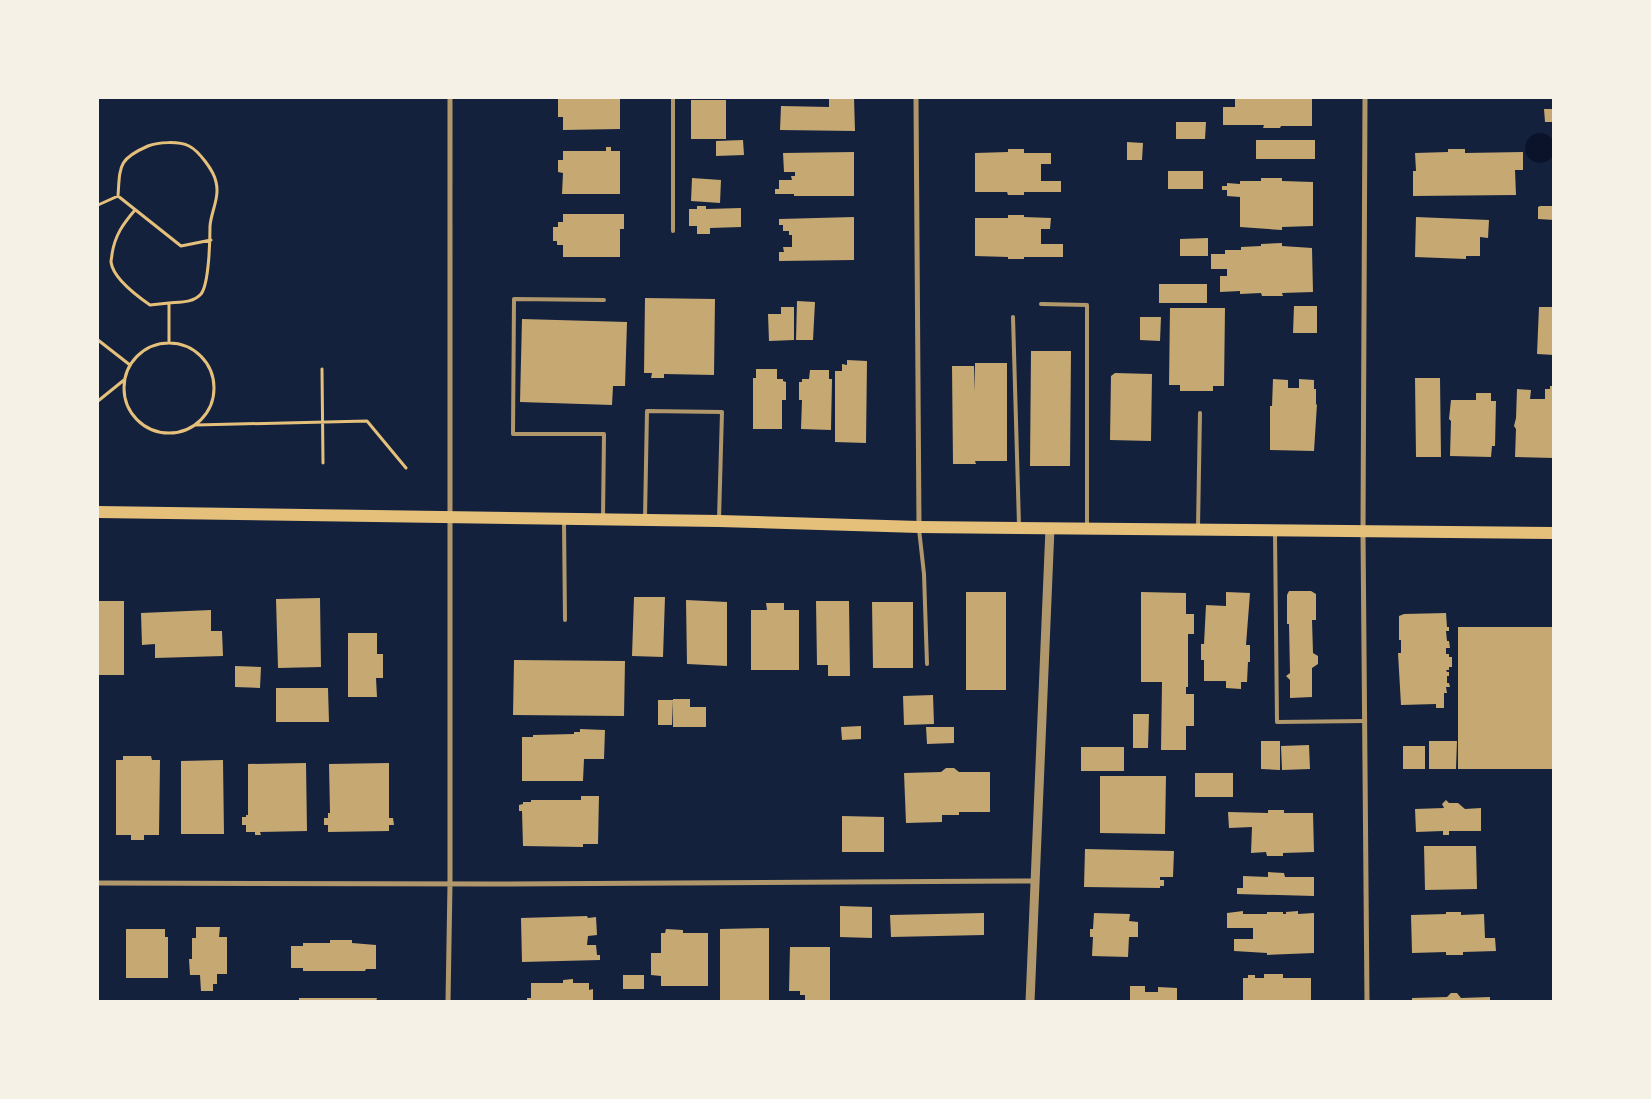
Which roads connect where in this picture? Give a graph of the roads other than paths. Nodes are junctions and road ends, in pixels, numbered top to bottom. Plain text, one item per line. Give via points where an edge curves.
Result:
1 (450, 98) edge
2 (673, 98) edge
3 (916, 98) edge
4 (1365, 98) edge
5 (672, 231) dead end
6 (604, 300) dead end
7 (1041, 304) dead end
8 (1013, 317) dead end
9 (1200, 413) dead end
10 (98, 512) edge
11 (450, 519) junction
12 (564, 520) junction
13 (603, 520) junction
14 (645, 520) junction
15 (719, 522) junction
16 (919, 527) junction
17 (1019, 527) junction
18 (1050, 528) junction
19 (1087, 529) junction
20 (1198, 530) junction
21 (1275, 531) junction
22 (1363, 532) junction
23 (1554, 533) edge
24 (564, 620) dead end
25 (927, 664) dead end
26 (1365, 721) junction
27 (1034, 881) junction
28 (98, 883) edge
29 (450, 884) junction
30 (448, 1002) edge
31 (1030, 1002) edge
32 (1367, 1002) edge

1 - 11 street
2 - 5 lane
3 - 16 street
4 - 22 street
6 - 13 lane via 514,299 512,434 604,434
7 - 19 lane via 1087,305
8 - 17 lane
9 - 20 lane
10 - 11 main road
11 - 12 main road
11 - 29 street
12 - 13 main road
12 - 24 lane
13 - 14 main road
14 - 15 main road
14 - 15 lane via 647,411 722,412
15 - 16 main road
16 - 17 main road
16 - 25 lane
17 - 18 main road
18 - 19 main road
18 - 27 street
19 - 20 main road
20 - 21 main road
21 - 22 main road
21 - 26 lane via 1277,722
22 - 23 main road
22 - 26 street
26 - 32 street
27 - 29 street
27 - 31 street
28 - 29 street
29 - 30 street

